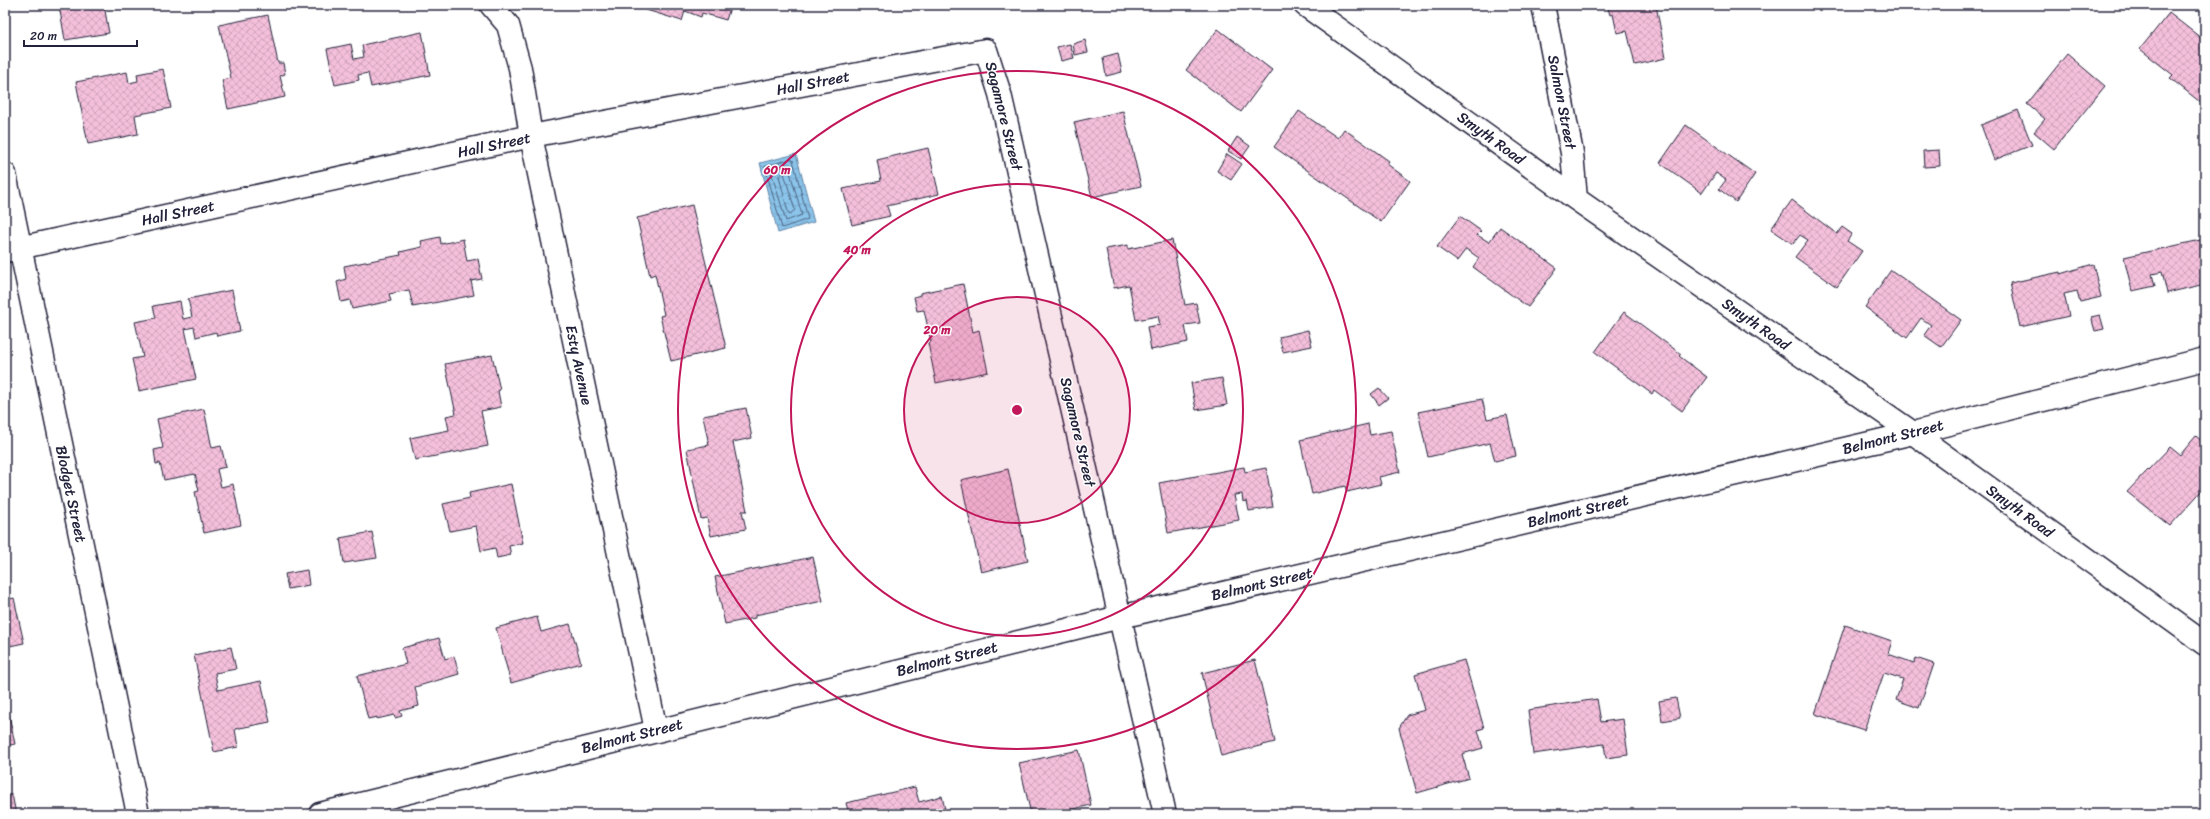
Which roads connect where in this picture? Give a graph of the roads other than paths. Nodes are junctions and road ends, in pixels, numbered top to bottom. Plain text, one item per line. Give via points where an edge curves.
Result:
1 (491, 5) edge
2 (1305, 5) edge
3 (1543, 5) edge
4 (986, 50) joint
5 (531, 136) junction
6 (5, 174) edge
7 (1576, 199) junction
8 (13, 249) edge
9 (2205, 359) edge
10 (1913, 433) junction
11 (1120, 617) junction
12 (2205, 644) edge
13 (656, 730) junction
14 (138, 814) edge
15 (320, 814) edge
16 (1165, 814) edge

1 - 5 street, Esty Avenue via 508,25 520,68
2 - 7 street, Smyth Road
3 - 7 street, Salmon Street via 1572,153
4 - 5 street, Hall Street
4 - 11 street, Sagamore Street via 1000,94
5 - 8 street, Hall Street
5 - 13 street, Esty Avenue
6 - 8 street, Blodget Street
7 - 10 street, Smyth Road
8 - 14 street, Blodget Street
9 - 10 street, Belmont Street
10 - 11 street, Belmont Street
10 - 12 street, Smyth Road
11 - 13 street, Belmont Street
11 - 16 street, Sagamore Street
13 - 15 street, Belmont Street

